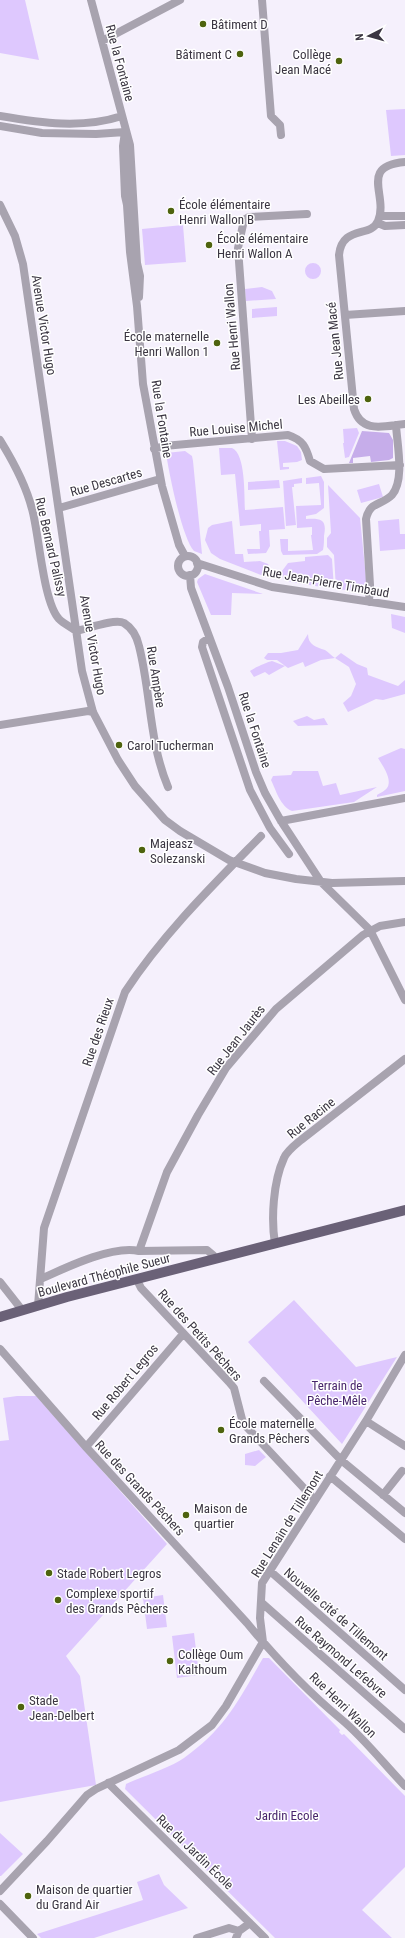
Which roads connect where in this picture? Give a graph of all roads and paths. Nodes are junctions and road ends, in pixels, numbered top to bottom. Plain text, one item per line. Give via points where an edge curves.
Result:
1 (91, 0) edge
2 (180, 0) edge
3 (261, 2) edge
4 (102, 41) junction
5 (0, 116) edge
6 (122, 116) junction
7 (0, 126) edge
8 (125, 132) junction
9 (281, 135) dead end
10 (405, 162) edge
11 (0, 205) edge
12 (307, 214) dead end
13 (405, 216) edge
14 (379, 220) junction
15 (405, 225) edge
16 (405, 311) edge
17 (345, 315) junction
18 (405, 424) edge
19 (396, 425) junction
20 (252, 439) junction
21 (0, 440) edge
22 (154, 449) junction
23 (400, 465) junction
24 (160, 479) junction
25 (59, 508) junction
26 (186, 556) junction
27 (197, 563) junction
28 (190, 575) junction
29 (369, 602) junction
30 (405, 607) edge
31 (76, 631) junction
32 (209, 638) junction
33 (93, 712) junction
34 (0, 725) edge
35 (168, 787) dead end
36 (405, 798) edge
37 (281, 821) junction
38 (261, 836) dead end
39 (289, 854) dead end
40 (235, 863) junction
41 (405, 881) edge
42 (321, 882) junction
43 (405, 922) edge
44 (370, 930) junction
45 (405, 1000) edge
46 (405, 1059) edge
47 (405, 1210) edge
48 (275, 1244) junction
49 (139, 1251) junction
50 (215, 1260) junction
51 (41, 1279) junction
52 (137, 1280) junction
53 (0, 1282) edge
54 (38, 1306) junction
55 (22, 1310) junction
56 (0, 1317) edge
57 (183, 1334) junction
58 (0, 1349) edge
59 (405, 1355) edge
60 (264, 1381) dead end
61 (366, 1421) junction
62 (405, 1446) edge
63 (86, 1447) junction
64 (341, 1460) junction
65 (402, 1471) dead end
66 (330, 1476) junction
67 (383, 1495) junction
68 (315, 1500) junction
69 (405, 1513) edge
70 (405, 1539) edge
71 (270, 1572) junction
72 (262, 1603) junction
73 (263, 1642) junction
74 (405, 1690) edge
75 (405, 1729) edge
76 (108, 1783) junction
77 (405, 1786) edge
78 (0, 1891) edge
79 (0, 1904) edge
80 (250, 1923) junction
81 (238, 1934) edge
82 (33, 1938) edge
83 (197, 1938) edge
84 (265, 1938) edge

1 - 4 street, Rue la Fontaine
2 - 4 street
3 - 9 street via 271,116 280,125
4 - 6 street, Rue la Fontaine
5 - 6 street via 57,124 95,123
6 - 8 street, Rue la Fontaine
7 - 8 street via 42,133
8 - 22 street, Rue la Fontaine via 130,145 137,263 140,276 137,306 144,384
10 - 14 street via 389,164 382,170 378,179
11 - 25 street, Avenue Victor Hugo via 15,236 23,264
12 - 20 street, Rue Henri Wallon via 250,217 244,220 238,248
13 - 14 street
14 - 15 street via 386,226
14 - 17 street, Rue Jean Macé via 372,228 347,238 340,245
16 - 17 street
17 - 19 street, Rue Jean Macé via 357,418 364,425 371,427
18 - 19 street
19 - 23 street
20 - 22 street, Rue Louise Michel
20 - 23 street, Rue Louise Michel via 288,435 297,438 304,444 310,461 324,469
21 - 31 street, Rue Bernard Palissy via 12,459 32,509 51,604 58,618
22 - 24 street, Rue la Fontaine
23 - 29 street via 400,478 395,491 368,510 366,519
24 - 25 street, Rue Descartes
24 - 26 street, Rue la Fontaine via 172,522
25 - 31 street, Avenue Victor Hugo
26 - 27 street via 193,557
26 - 28 street via 180,561 178,568 183,574
27 - 28 street via 196,570
27 - 29 street, Rue Jean-Pierre Timbaud via 272,587
28 - 32 street, Rue la Fontaine via 191,588
29 - 30 street, Rue Jean-Pierre Timbaud
31 - 33 street, Avenue Victor Hugo via 82,671
31 - 35 street, Rue Ampère via 116,622 123,622 132,629 139,645 155,748
32 - 37 street, Rue la Fontaine via 256,772
32 - 39 street via 203,642 202,647 250,790 270,828
33 - 34 street
33 - 40 street, Avenue Victor Hugo via 122,767 165,820 202,846
36 - 37 street
37 - 42 street, Rue la Fontaine
38 - 40 street, Rue des Rieux
40 - 42 street, Avenue Victor Hugo via 265,873
40 - 51 street, Rue des Rieux via 163,940 124,992 44,1228
41 - 42 street, Avenue Victor Hugo
42 - 44 street, Rue la Fontaine
43 - 44 street, Rue Jean Jaurès
44 - 45 street, Rue la Fontaine
44 - 49 street, Rue Jean Jaurès via 276,1009 226,1068 166,1172
46 - 48 street, Rue Racine via 301,1140 284,1158 274,1194
47 - 48 main road, Boulevard Théophile Sueur
48 - 50 main road, Boulevard Théophile Sueur
49 - 50 street via 207,1250
49 - 51 street via 93,1257 71,1264
50 - 52 main road, Boulevard Théophile Sueur
51 - 54 street, Rue des Rieux
52 - 54 main road, Boulevard Théophile Sueur
52 - 57 street, Rue des Petits Pêchers
53 - 55 street
54 - 55 main road, Boulevard Théophile Sueur
55 - 56 main road, Boulevard Théophile Sueur
57 - 63 street, Rue Robert Legros
57 - 68 street, Rue des Petits Pêchers via 234,1388 243,1423
58 - 63 street, Rue des Grands Pêchers
59 - 61 street, Rue Lenain de Tillemont
60 - 64 street
61 - 62 street
61 - 64 street, Rue Lenain de Tillemont
63 - 73 street, Rue des Grands Pêchers
64 - 66 street, Rue Lenain de Tillemont
64 - 67 street
65 - 67 street
66 - 68 street, Rue Lenain de Tillemont
66 - 70 street
67 - 69 street
68 - 71 street, Rue Lenain de Tillemont
71 - 72 street, Rue Lenain de Tillemont via 262,1583
71 - 74 street, Nouvelle cité de Tillemont
72 - 73 street, Rue Lenain de Tillemont via 260,1618
72 - 75 street, Rue Raymond Lefebvre
73 - 76 street via 212,1725 179,1750
73 - 77 street, Rue Henri Wallon
76 - 78 street via 87,1795
76 - 80 street, Rue du Jardin École
79 - 82 street
80 - 81 street
80 - 84 street, Rue du Jardin École
81 - 83 street via 229,1928

